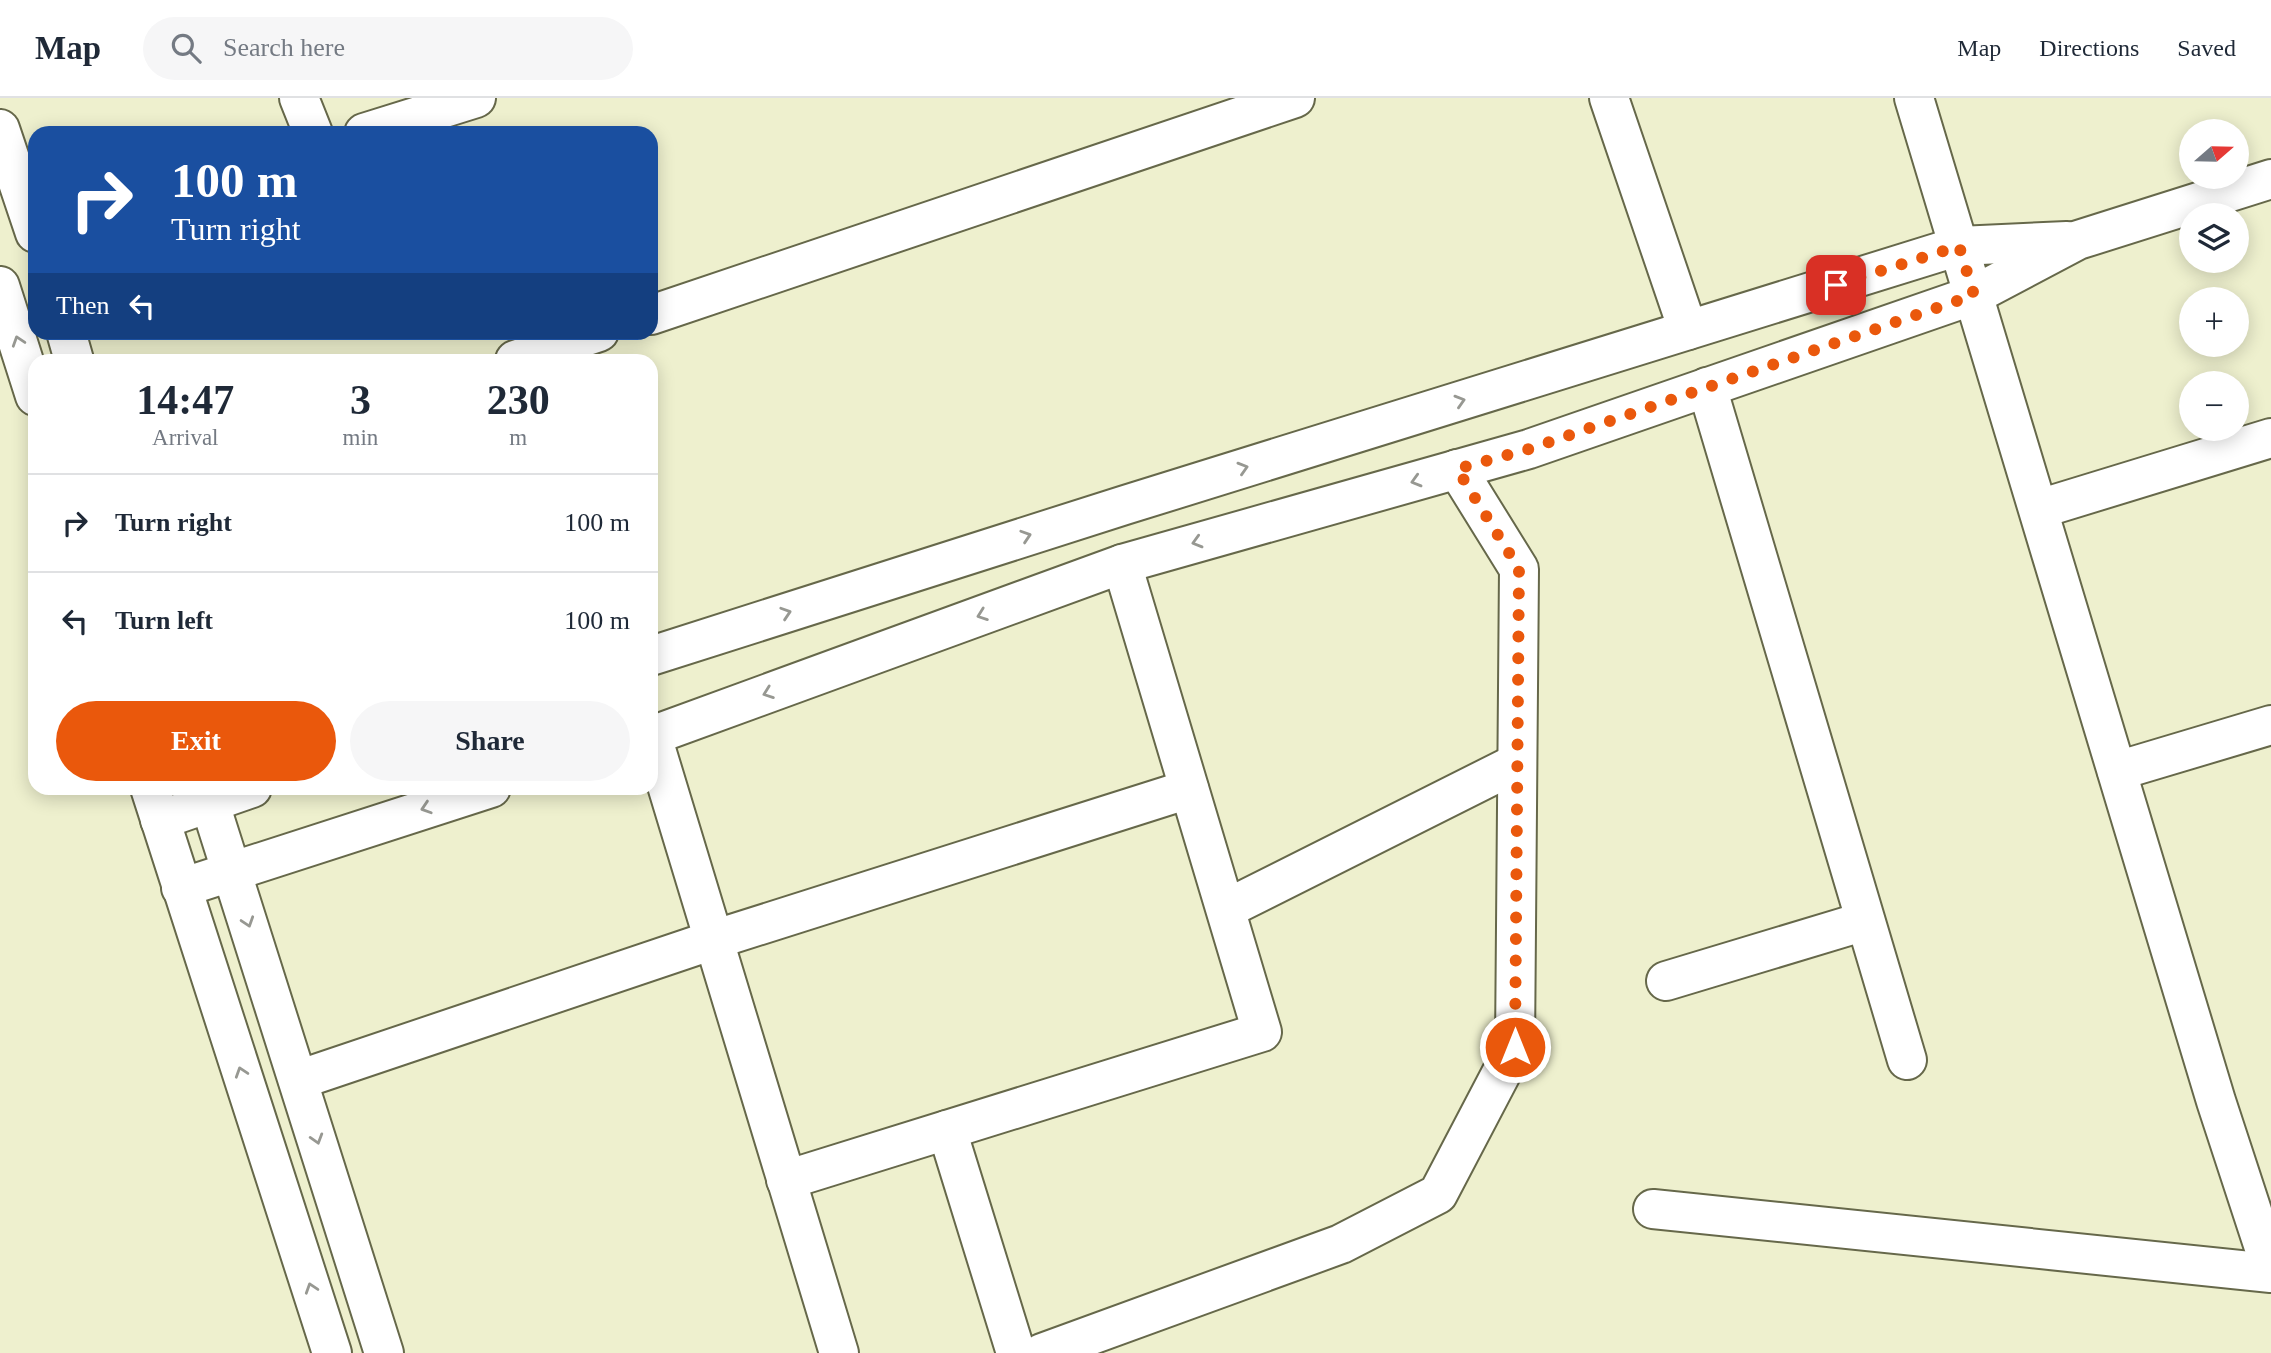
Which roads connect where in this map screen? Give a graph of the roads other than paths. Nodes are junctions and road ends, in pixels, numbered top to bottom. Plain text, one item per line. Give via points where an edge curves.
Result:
1 (299, 98) edge
2 (476, 98) edge
3 (1295, 98) edge
4 (1609, 98) edge
5 (1914, 98) edge
6 (310, 126) edge
7 (386, 126) edge
8 (0, 129) edge
9 (2271, 179) edge
10 (28, 209) edge
11 (2078, 240) junction
12 (1959, 246) junction
13 (0, 286) edge
14 (1974, 295) junction
15 (658, 313) edge
16 (1688, 330) junction
17 (574, 340) edge
18 (533, 354) edge
19 (28, 374) edge
20 (1707, 387) junction
21 (2271, 438) edge
22 (1457, 469) junction
23 (2039, 509) junction
24 (1122, 564) junction
25 (658, 654) edge
26 (2271, 725) edge
27 (658, 733) edge
28 (658, 759) edge
29 (1517, 762) junction
30 (2117, 771) junction
31 (1189, 789) junction
32 (207, 795) edge
33 (469, 795) edge
34 (155, 804) edge
35 (232, 870) junction
36 (181, 888) junction
37 (1226, 909) junction
38 (1865, 921) junction
39 (713, 940) junction
40 (1666, 981) dead end
41 (1907, 1060) dead end
42 (299, 1080) junction
43 (947, 1130) junction
44 (786, 1180) junction
45 (1653, 1209) dead end
46 (2271, 1271) edge
47 (332, 1353) edge
48 (384, 1353) edge
49 (839, 1353) edge
50 (1016, 1353) edge
51 (1042, 1353) edge

1 - 6 street
2 - 7 street
3 - 15 street
4 - 16 street
5 - 12 street
8 - 10 street
9 - 11 street
11 - 12 street
11 - 14 street
12 - 14 street
12 - 16 street
19 -> 13 street
14 - 20 street
14 - 23 street
25 -> 16 street
17 - 18 street
20 - 22 street
20 - 38 street
21 - 23 street
22 -> 24 street
22 - 29 street via 1519,569
23 - 30 street
24 -> 27 street
24 - 31 street
26 - 30 street
28 - 39 street
29 - 37 street
29 - 51 street via 1515,1047 1438,1194 1341,1244
30 - 46 street
31 - 37 street
31 - 39 street
32 - 34 street
32 - 35 street
33 -> 35 street
34 - 36 street
35 - 36 street
35 -> 42 street
47 -> 36 street
37 - 43 street via 1262,1032
38 - 40 street
38 - 41 street
39 - 42 street
39 - 44 street
42 -> 48 street
43 - 44 street
43 - 50 street
44 - 49 street
45 - 46 street

